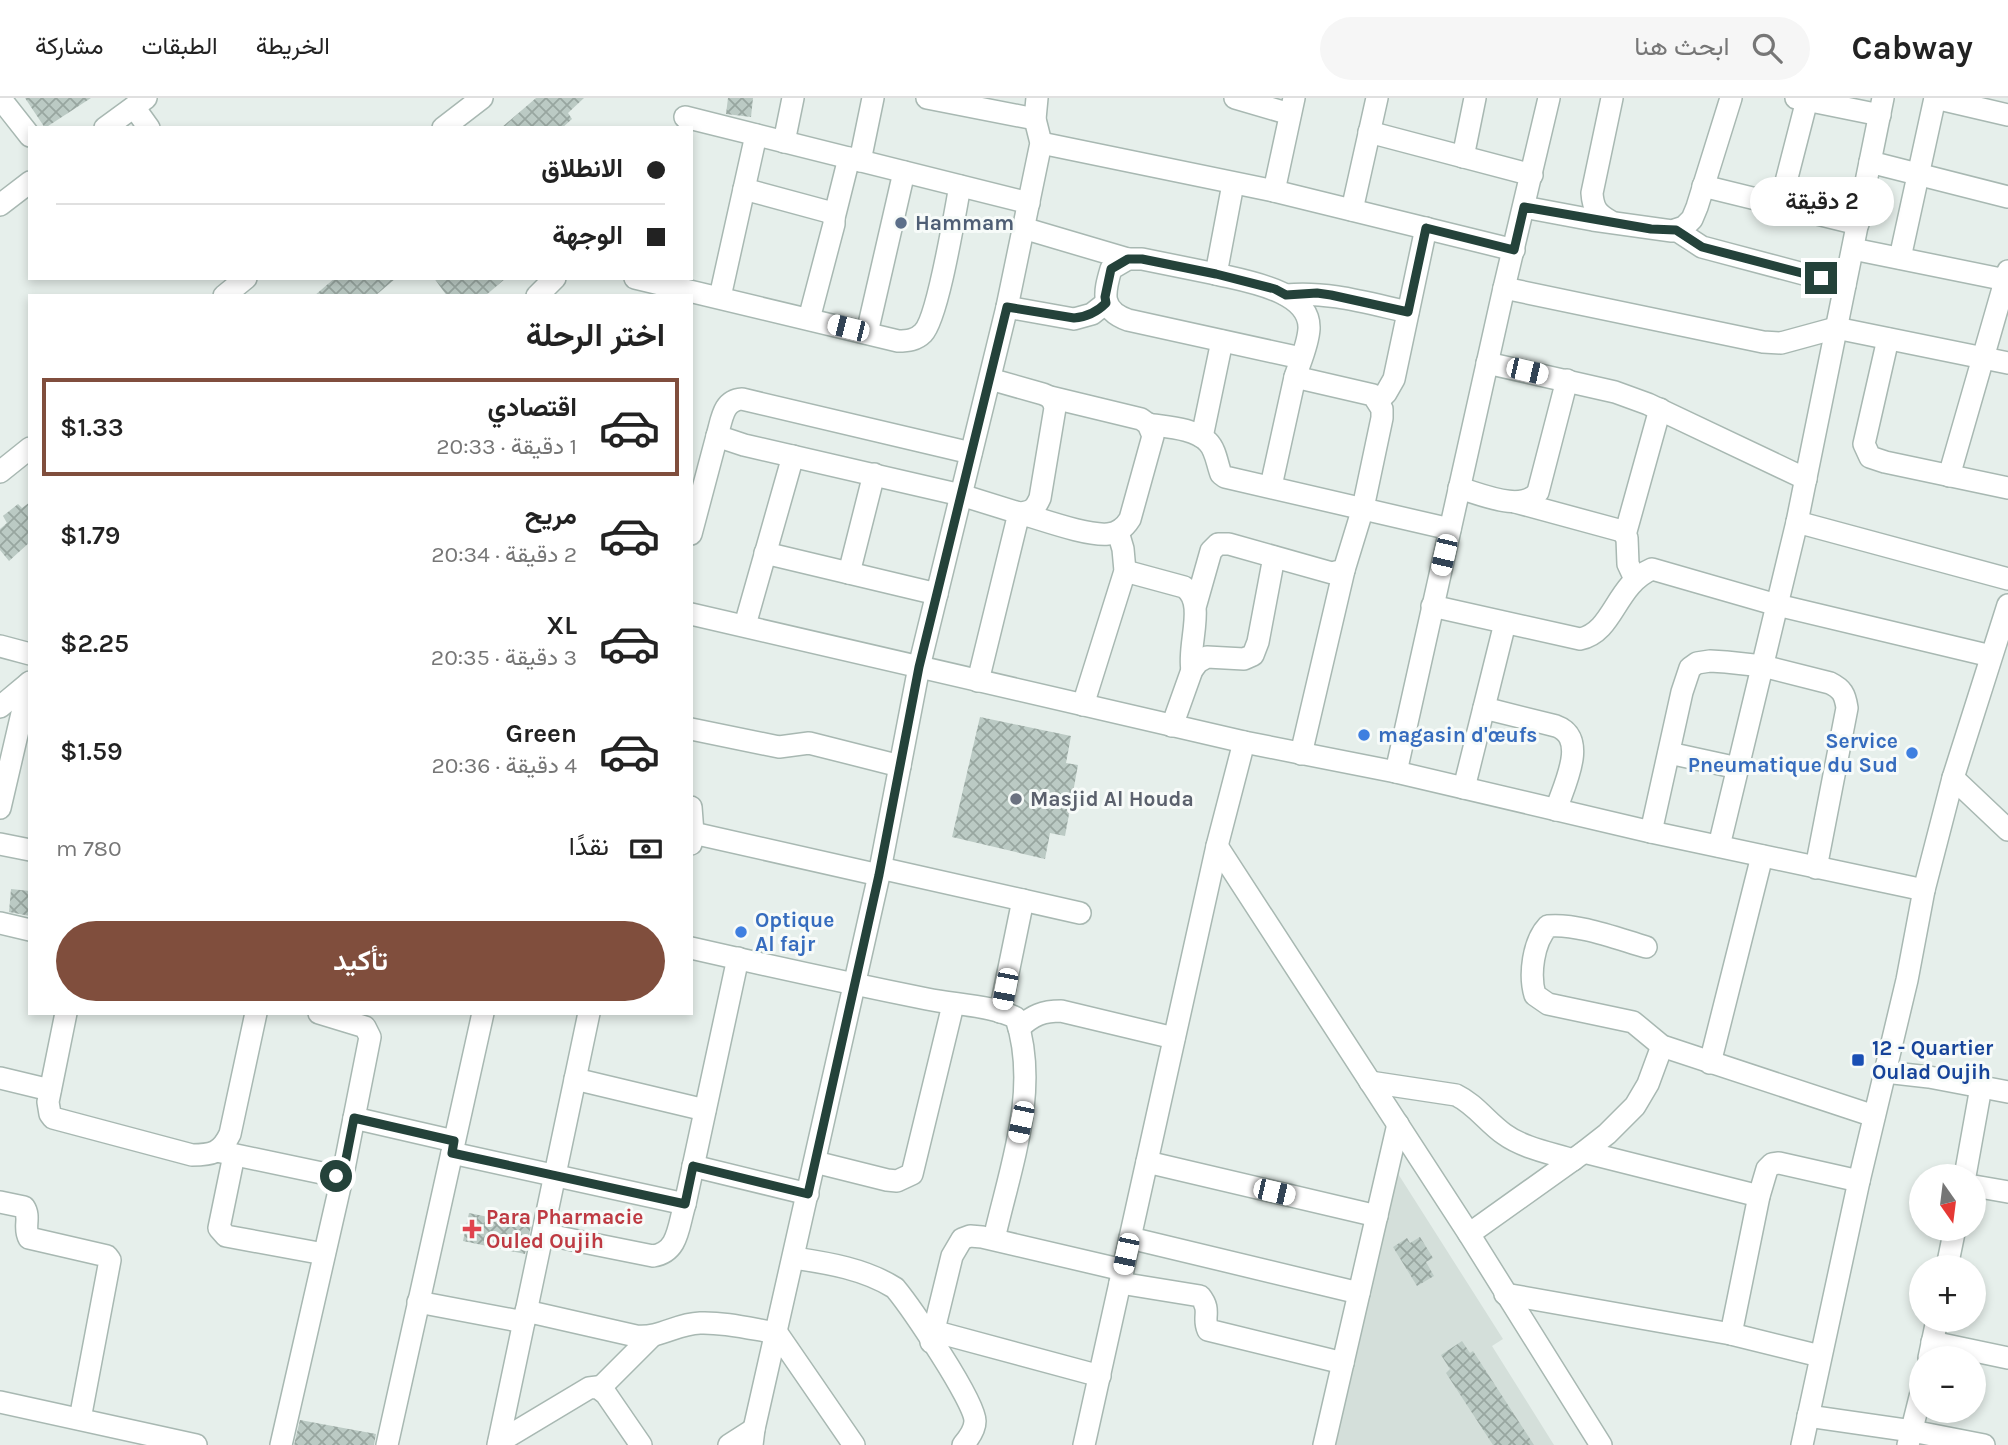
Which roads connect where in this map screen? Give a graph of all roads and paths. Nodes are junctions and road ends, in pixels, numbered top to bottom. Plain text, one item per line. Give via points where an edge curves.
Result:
1 (0, 98) edge
2 (482, 98) edge
3 (793, 98) edge
4 (873, 98) edge
5 (927, 98) edge
6 (1235, 98) edge
7 (1377, 98) edge
8 (1475, 98) edge
9 (1548, 98) edge
10 (1612, 98) edge
11 (1731, 98) edge
12 (1935, 98) edge
13 (1802, 99) edge
14 (950, 100) edge
15 (140, 103) edge
16 (1292, 106) edge
17 (1882, 107) edge
18 (1036, 108) edge
19 (685, 114) edge
20 (2008, 115) edge
21 (108, 126) edge
22 (148, 126) edge
23 (446, 126) edge
24 (1369, 132) junction
25 (28, 133) edge
26 (756, 135) junction
27 (785, 142) junction
28 (1041, 143) junction
29 (1463, 157) junction
30 (854, 159) junction
31 (1870, 162) junction
32 (904, 172) junction
33 (1920, 173) junction
34 (1532, 174) junction
35 (28, 184) edge
36 (1233, 184) junction
37 (960, 186) junction
38 (1703, 186) junction
39 (744, 189) junction
40 (1274, 191) junction
41 (2008, 197) edge
42 (1029, 203) junction
43 (0, 205) edge
44 (1780, 205) junction
45 (1524, 207) junction
46 (1352, 210) junction
47 (834, 218) junction
48 (1610, 221) junction
49 (1858, 224) junction
50 (1024, 228) junction
51 (1426, 228) junction
52 (1676, 230) junction
53 (1853, 249) junction
54 (1514, 250) junction
55 (1900, 258) junction
56 (1128, 259) junction
57 (1216, 274) junction
58 (2007, 276) edge
59 (244, 280) edge
60 (553, 280) edge
61 (644, 283) edge
62 (1845, 285) junction
63 (1504, 288) junction
64 (226, 294) edge
65 (539, 294) edge
66 (1286, 295) junction
67 (720, 297) junction
68 (1106, 303) junction
69 (1007, 307) junction
70 (1408, 312) junction
71 (809, 319) junction
72 (1836, 328) junction
73 (867, 333) junction
74 (1888, 339) junction
75 (1222, 341) junction
76 (1982, 358) junction
77 (1487, 363) junction
78 (2008, 363) edge
79 (1298, 368) junction
80 (990, 379) junction
81 (1567, 380) junction
82 (1050, 397) junction
83 (1378, 401) junction
84 (1660, 409) junction
85 (1148, 424) junction
86 (717, 436) junction
87 (1202, 437) junction
88 (28, 451) edge
89 (971, 453) junction
90 (793, 456) junction
91 (0, 472) edge
92 (874, 474) junction
93 (1949, 475) junction
94 (1806, 479) junction
95 (1271, 486) junction
96 (1460, 488) junction
97 (2008, 488) edge
98 (961, 495) junction
99 (1512, 501) junction
100 (1363, 508) junction
101 (1019, 513) junction
102 (1797, 522) junction
103 (693, 526) edge
104 (1450, 529) junction
105 (1118, 532) junction
106 (1625, 535) junction
107 (765, 553) junction
108 (1274, 557) junction
109 (1344, 569) junction
110 (1125, 571) junction
111 (849, 573) junction
112 (1639, 576) junction
113 (2008, 579) edge
114 (937, 594) junction
115 (1196, 604) junction
116 (1777, 605) junction
117 (2008, 605) edge
118 (1432, 606) junction
119 (693, 614) edge
120 (1505, 623) junction
121 (745, 625) junction
122 (0, 646) edge
123 (28, 653) edge
124 (1991, 656) junction
125 (1763, 666) junction
126 (919, 667) junction
127 (1192, 670) junction
128 (978, 681) junction
129 (28, 684) edge
130 (28, 687) edge
131 (1083, 705) junction
132 (0, 707) edge
133 (1484, 708) junction
134 (1172, 726) junction
135 (693, 729) edge
136 (1244, 742) junction
137 (1669, 753) junction
138 (1301, 754) junction
139 (900, 766) junction
140 (1738, 768) junction
141 (1396, 772) junction
142 (1953, 778) junction
143 (1464, 788) junction
144 (0, 808) edge
145 (1556, 810) junction
146 (2008, 830) edge
147 (1651, 832) junction
148 (693, 838) edge
149 (0, 844) edge
150 (1217, 846) junction
151 (1719, 846) junction
152 (28, 850) edge
153 (1762, 856) junction
154 (1816, 868) junction
155 (880, 871) junction
156 (1924, 890) junction
157 (1023, 900) junction
158 (1080, 913) dead end
159 (0, 923) edge
160 (28, 930) edge
161 (1646, 947) dead end
162 (693, 948) edge
163 (738, 958) junction
164 (854, 984) junction
165 (953, 1005) junction
166 (66, 1015) edge
167 (256, 1015) edge
168 (326, 1015) edge
169 (483, 1015) edge
170 (589, 1015) edge
171 (1012, 1019) junction
172 (1174, 1038) junction
173 (1662, 1046) junction
174 (1710, 1063) junction
175 (1885, 1072) junction
176 (0, 1079) edge
177 (575, 1079) junction
178 (1370, 1082) junction
179 (1981, 1087) junction
180 (50, 1090) junction
181 (2008, 1092) edge
182 (705, 1110) junction
183 (1874, 1116) junction
184 (354, 1118) junction
185 (1398, 1124) junction
186 (453, 1147) junction
187 (225, 1153) junction
188 (1578, 1156) junction
189 (815, 1162) junction
190 (1147, 1163) junction
191 (1967, 1164) edge
192 (693, 1166) junction
193 (344, 1169) junction
194 (554, 1176) junction
195 (1859, 1181) junction
196 (1986, 1188) edge
197 (2008, 1192) edge
198 (808, 1194) junction
199 (1759, 1196) junction
200 (0, 1202) edge
201 (685, 1204) junction
202 (1377, 1216) junction
203 (543, 1234) junction
204 (1469, 1234) junction
205 (1130, 1238) junction
206 (994, 1240) junction
207 (324, 1254) junction
208 (794, 1258) junction
209 (1122, 1276) junction
210 (1359, 1293) junction
211 (1505, 1294) junction
212 (418, 1302) junction
213 (525, 1316) junction
214 (777, 1333) junction
215 (1731, 1334) junction
216 (651, 1337) junction
217 (932, 1337) junction
218 (1820, 1356) junction
219 (1986, 1356) edge
220 (2008, 1358) edge
221 (1343, 1363) junction
222 (1100, 1376) junction
223 (600, 1388) junction
224 (0, 1402) edge
225 (1808, 1416) junction
226 (79, 1419) junction
227 (753, 1437) edge
228 (1910, 1438) edge
229 (498, 1443) edge
230 (196, 1445) edge
231 (281, 1445) edge
232 (387, 1445) edge
233 (642, 1445) edge
234 (729, 1445) edge
235 (854, 1445) edge
236 (963, 1445) edge
237 (1084, 1445) edge
238 (1324, 1445) edge
239 (1601, 1445) edge
240 (1801, 1445) edge
241 (1984, 1445) edge

1 - 25 street
2 - 23 street
3 - 27 street
4 - 30 street
5 - 14 street
6 - 16 street
7 - 24 street
8 - 29 street
9 - 34 street
10 - 48 street via 1592,193 1599,215
11 - 38 street
12 - 20 street
12 - 33 street
13 - 17 street
13 - 44 street
14 - 18 street
15 - 21 street
15 - 22 street
16 - 40 street
17 - 31 street
18 - 28 street
19 - 26 street
24 - 29 street
24 - 46 street
26 - 27 street
26 - 39 street
27 - 30 street
28 - 36 street
28 - 42 street
29 - 34 street
30 - 32 street
30 - 47 street
31 - 33 street
31 - 49 street
32 - 37 street
32 - 73 street
33 - 41 street
33 - 55 street
34 - 45 street
35 - 43 street
36 - 40 street
36 - 57 street
37 - 42 street
37 - 73 street via 929,326 912,341
38 - 44 street
38 - 52 street via 1692,219
39 - 47 street via 829,212
39 - 67 street
40 - 46 street
42 - 50 street
44 - 49 street
45 - 48 street
45 - 54 street
46 - 51 street
47 - 71 street
48 - 52 street
49 - 53 street
50 - 56 street
50 - 69 street
51 - 54 street
51 - 70 street
52 - 62 street via 1702,247
53 - 55 street
53 - 62 street
54 - 63 street
55 - 58 street
56 - 57 street
56 - 68 street via 1111,269
57 - 66 street
58 - 76 street
59 - 64 street
60 - 65 street
61 - 67 street
62 - 72 street
63 - 72 street via 1763,342 1781,343
63 - 77 street
66 - 70 street via 1317,293
66 - 79 street via 1308,321
67 - 71 street
68 - 69 street via 1092,314 1074,318
68 - 75 street via 1128,320
69 - 80 street
70 - 83 street via 1394,379
71 - 73 street
72 - 74 street
72 - 94 street
74 - 76 street
74 - 93 street via 1866,452 1885,462
75 - 79 street
75 - 87 street
76 - 78 street
76 - 93 street
77 - 81 street
77 - 96 street
79 - 83 street via 1373,395
79 - 95 street
80 - 82 street
80 - 89 street
81 - 84 street
81 - 99 street via 1538,492 1525,502
82 - 85 street
82 - 101 street via 1055,408 1040,498 1029,513
83 - 100 street via 1382,418
84 - 94 street
84 - 106 street
85 - 87 street
85 - 105 street via 1153,436 1130,519
86 - 89 street via 727,404 742,399
86 - 90 street
86 - 103 street
87 - 95 street via 1214,451 1221,474
88 - 91 street
89 - 98 street
90 - 92 street
90 - 107 street
92 - 98 street
92 - 111 street
93 - 97 street
94 - 102 street
95 - 100 street
96 - 99 street
96 - 104 street
98 - 101 street
98 - 114 street
99 - 106 street via 1615,528
100 - 104 street
100 - 109 street
101 - 105 street via 1094,533
101 - 128 street
102 - 113 street
102 - 116 street
104 - 118 street
105 - 110 street
106 - 112 street via 1628,564
107 - 111 street
107 - 121 street
108 - 109 street via 1332,573
108 - 115 street via 1218,544 1211,551
108 - 127 street via 1254,655 1203,658
109 - 138 street
110 - 115 street via 1184,587
110 - 131 street
111 - 114 street
112 - 116 street via 1652,569
112 - 120 street via 1590,637 1566,638
114 - 126 street
115 - 127 street
116 - 124 street
116 - 125 street
117 - 124 street
118 - 120 street
118 - 141 street
119 - 121 street
120 - 133 street
121 - 126 street
122 - 123 street
124 - 142 street
125 - 137 street via 1710,661 1690,668
125 - 140 street
125 - 154 street via 1830,683 1845,695 1847,708
126 - 128 street
126 - 139 street
127 - 134 street
128 - 131 street
129 - 132 street
130 - 144 street
131 - 134 street
133 - 143 street
133 - 145 street via 1566,729 1571,736 1574,753
134 - 136 street
135 - 139 street via 779,747 809,743
136 - 138 street
136 - 150 street
137 - 140 street
137 - 147 street
138 - 141 street
139 - 155 street
140 - 151 street
141 - 143 street
142 - 146 street
142 - 156 street
143 - 145 street
145 - 147 street
147 - 151 street
148 - 155 street
149 - 152 street
150 - 172 street
150 - 178 street
151 - 153 street
153 - 154 street
153 - 174 street
154 - 156 street
155 - 157 street
155 - 164 street
156 - 175 street
157 - 158 street
157 - 171 street
159 - 160 street
161 - 173 street via 1548,926 1532,969 1533,988 1539,1000 1548,1004 1633,1022
162 - 163 street
163 - 164 street
163 - 182 street
164 - 165 street
164 - 189 street
165 - 171 street
165 - 189 street via 912,1174 887,1180
166 - 180 street
167 - 187 street
168 - 184 street via 365,1027 370,1037
169 - 186 street
170 - 177 street
171 - 172 street via 1061,1011
171 - 206 street via 1027,1073 1026,1098
172 - 190 street
173 - 174 street
173 - 188 street via 1635,1106
174 - 183 street
175 - 179 street
175 - 183 street
176 - 180 street
177 - 182 street
177 - 194 street
178 - 185 street
178 - 188 street via 1456,1095 1517,1142
179 - 181 street
179 - 191 street
180 - 187 street via 48,1109 61,1121 192,1155
182 - 192 street
183 - 195 street
184 - 186 street
184 - 193 street
185 - 202 street
185 - 204 street
186 - 194 street
186 - 212 street
187 - 193 street via 325,1175 336,1176
187 - 207 street via 219,1228 226,1236
188 - 199 street
188 - 204 street
189 - 198 street
190 - 202 street
190 - 205 street
192 - 198 street
192 - 201 street
193 - 207 street
194 - 201 street
194 - 203 street
195 - 199 street via 1772,1164
195 - 218 street
196 - 197 street
198 - 208 street
199 - 215 street
200 - 226 street via 27,1211 29,1238 110,1260
201 - 203 street via 673,1244 661,1255
202 - 210 street
203 - 213 street
204 - 211 street
205 - 209 street
205 - 210 street
206 - 209 street
206 - 217 street via 970,1236 956,1246
207 - 231 street
208 - 214 street
208 - 217 street via 883,1281 895,1288
209 - 221 street via 1200,1297 1208,1310 1208,1330
209 - 222 street
210 - 221 street
211 - 215 street
211 - 239 street
212 - 213 street
212 - 232 street
213 - 216 street
213 - 229 street
214 - 216 street via 699,1323
214 - 227 street
214 - 235 street
215 - 218 street
216 - 223 street
217 - 222 street
217 - 236 street via 972,1410 975,1422
218 - 225 street
219 - 220 street
221 - 238 street
222 - 237 street
223 - 229 street via 589,1388
223 - 233 street
224 - 226 street
225 - 228 street
225 - 240 street
226 - 230 street
227 - 234 street
228 - 241 street

